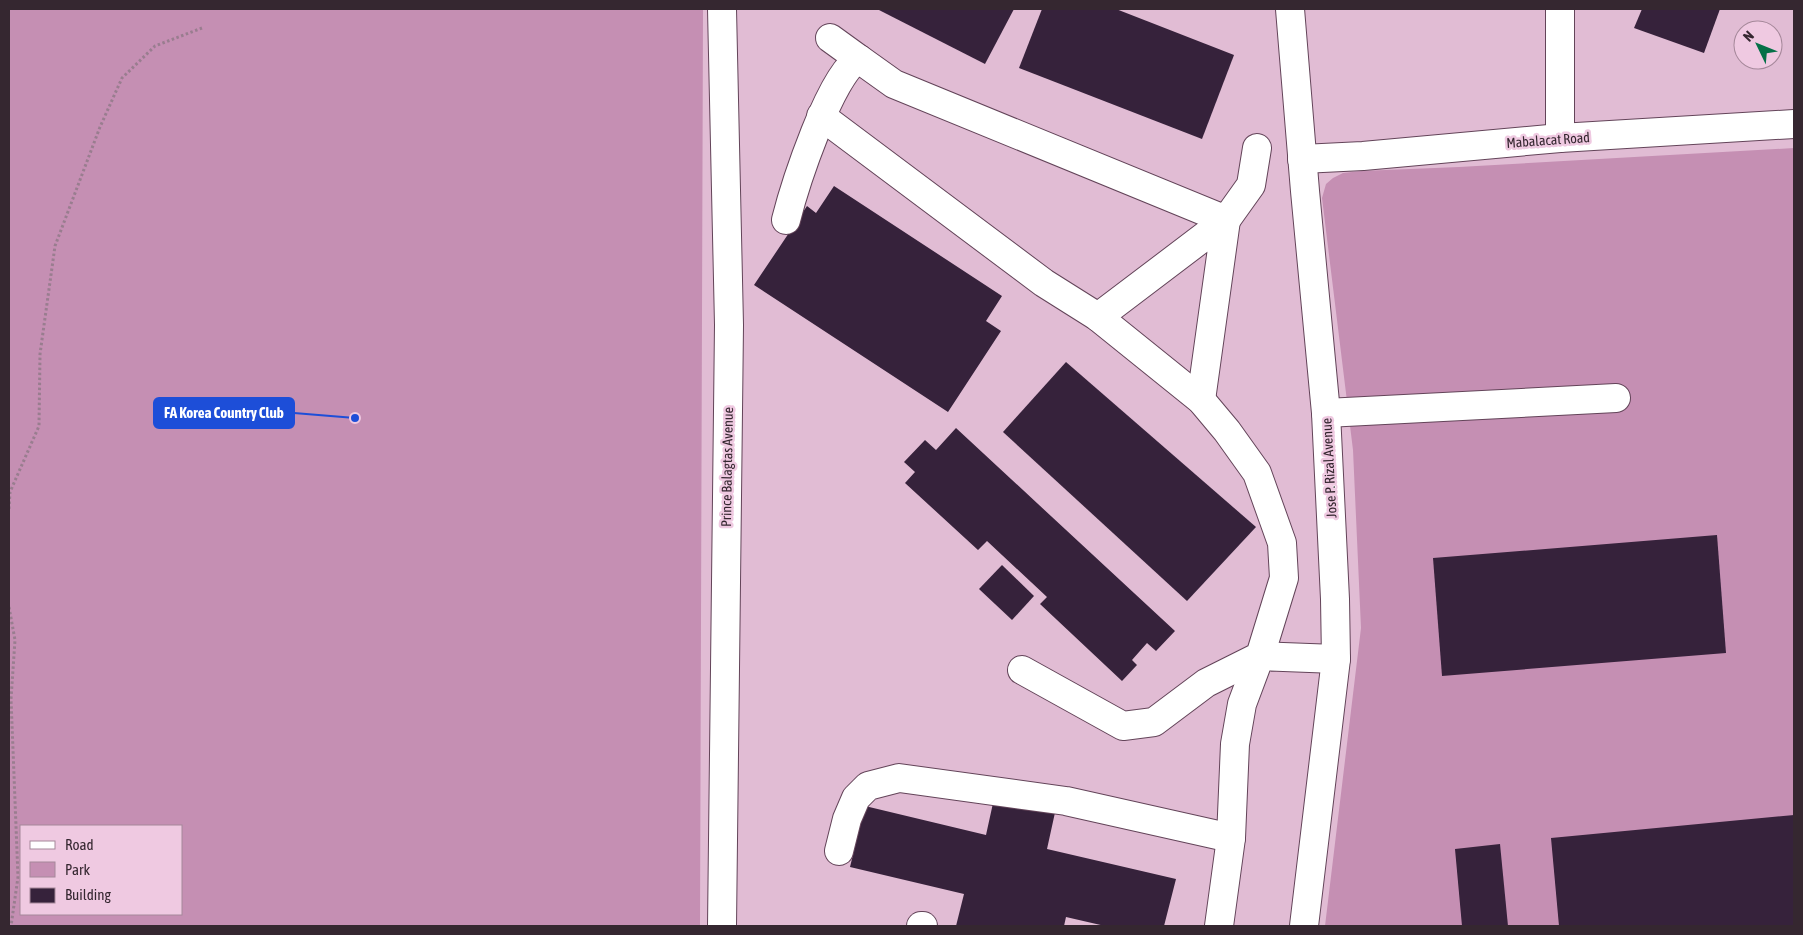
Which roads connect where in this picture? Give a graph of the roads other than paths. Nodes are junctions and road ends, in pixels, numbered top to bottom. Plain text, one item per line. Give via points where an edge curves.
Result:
1 (722, 9) edge
2 (1290, 9) edge
3 (1560, 9) edge
4 (830, 38) dead end
5 (859, 59) junction
6 (821, 116) junction
7 (1794, 124) edge
8 (1560, 138) junction
9 (1257, 148) dead end
10 (1302, 159) junction
11 (786, 220) dead end
12 (1226, 220) junction
13 (1098, 317) junction
14 (1616, 398) dead end
15 (1201, 400) junction
16 (1326, 413) junction
17 (1260, 656) junction
18 (1336, 659) junction
19 (1022, 670) dead end
20 (1231, 838) junction
21 (839, 851) dead end
22 (722, 926) edge
23 (1220, 926) edge
24 (1304, 926) edge

1 - 22 street, Prince Balagtas Avenue via 729,324
2 - 10 street, Jose P. Rizal Avenue
3 - 8 street
4 - 5 street
5 - 6 street via 852,62 844,73
5 - 12 street via 894,84
6 - 11 street via 792,193
6 - 13 street via 1044,283
7 - 8 street, Mabalacat Road
8 - 10 street, Mabalacat Road
9 - 12 street via 1251,185
10 - 16 street, Jose P. Rizal Avenue
12 - 13 street
12 - 15 street
13 - 15 street
14 - 16 street
15 - 17 street via 1227,430 1256,473 1282,543 1284,578
16 - 18 street, Jose P. Rizal Avenue
17 - 18 street
17 - 19 street via 1206,683 1154,722 1123,726
17 - 20 street via 1242,704 1235,744
18 - 24 street, Jose P. Rizal Avenue
20 - 21 street via 1066,801 899,778 868,786 856,798
20 - 23 street

